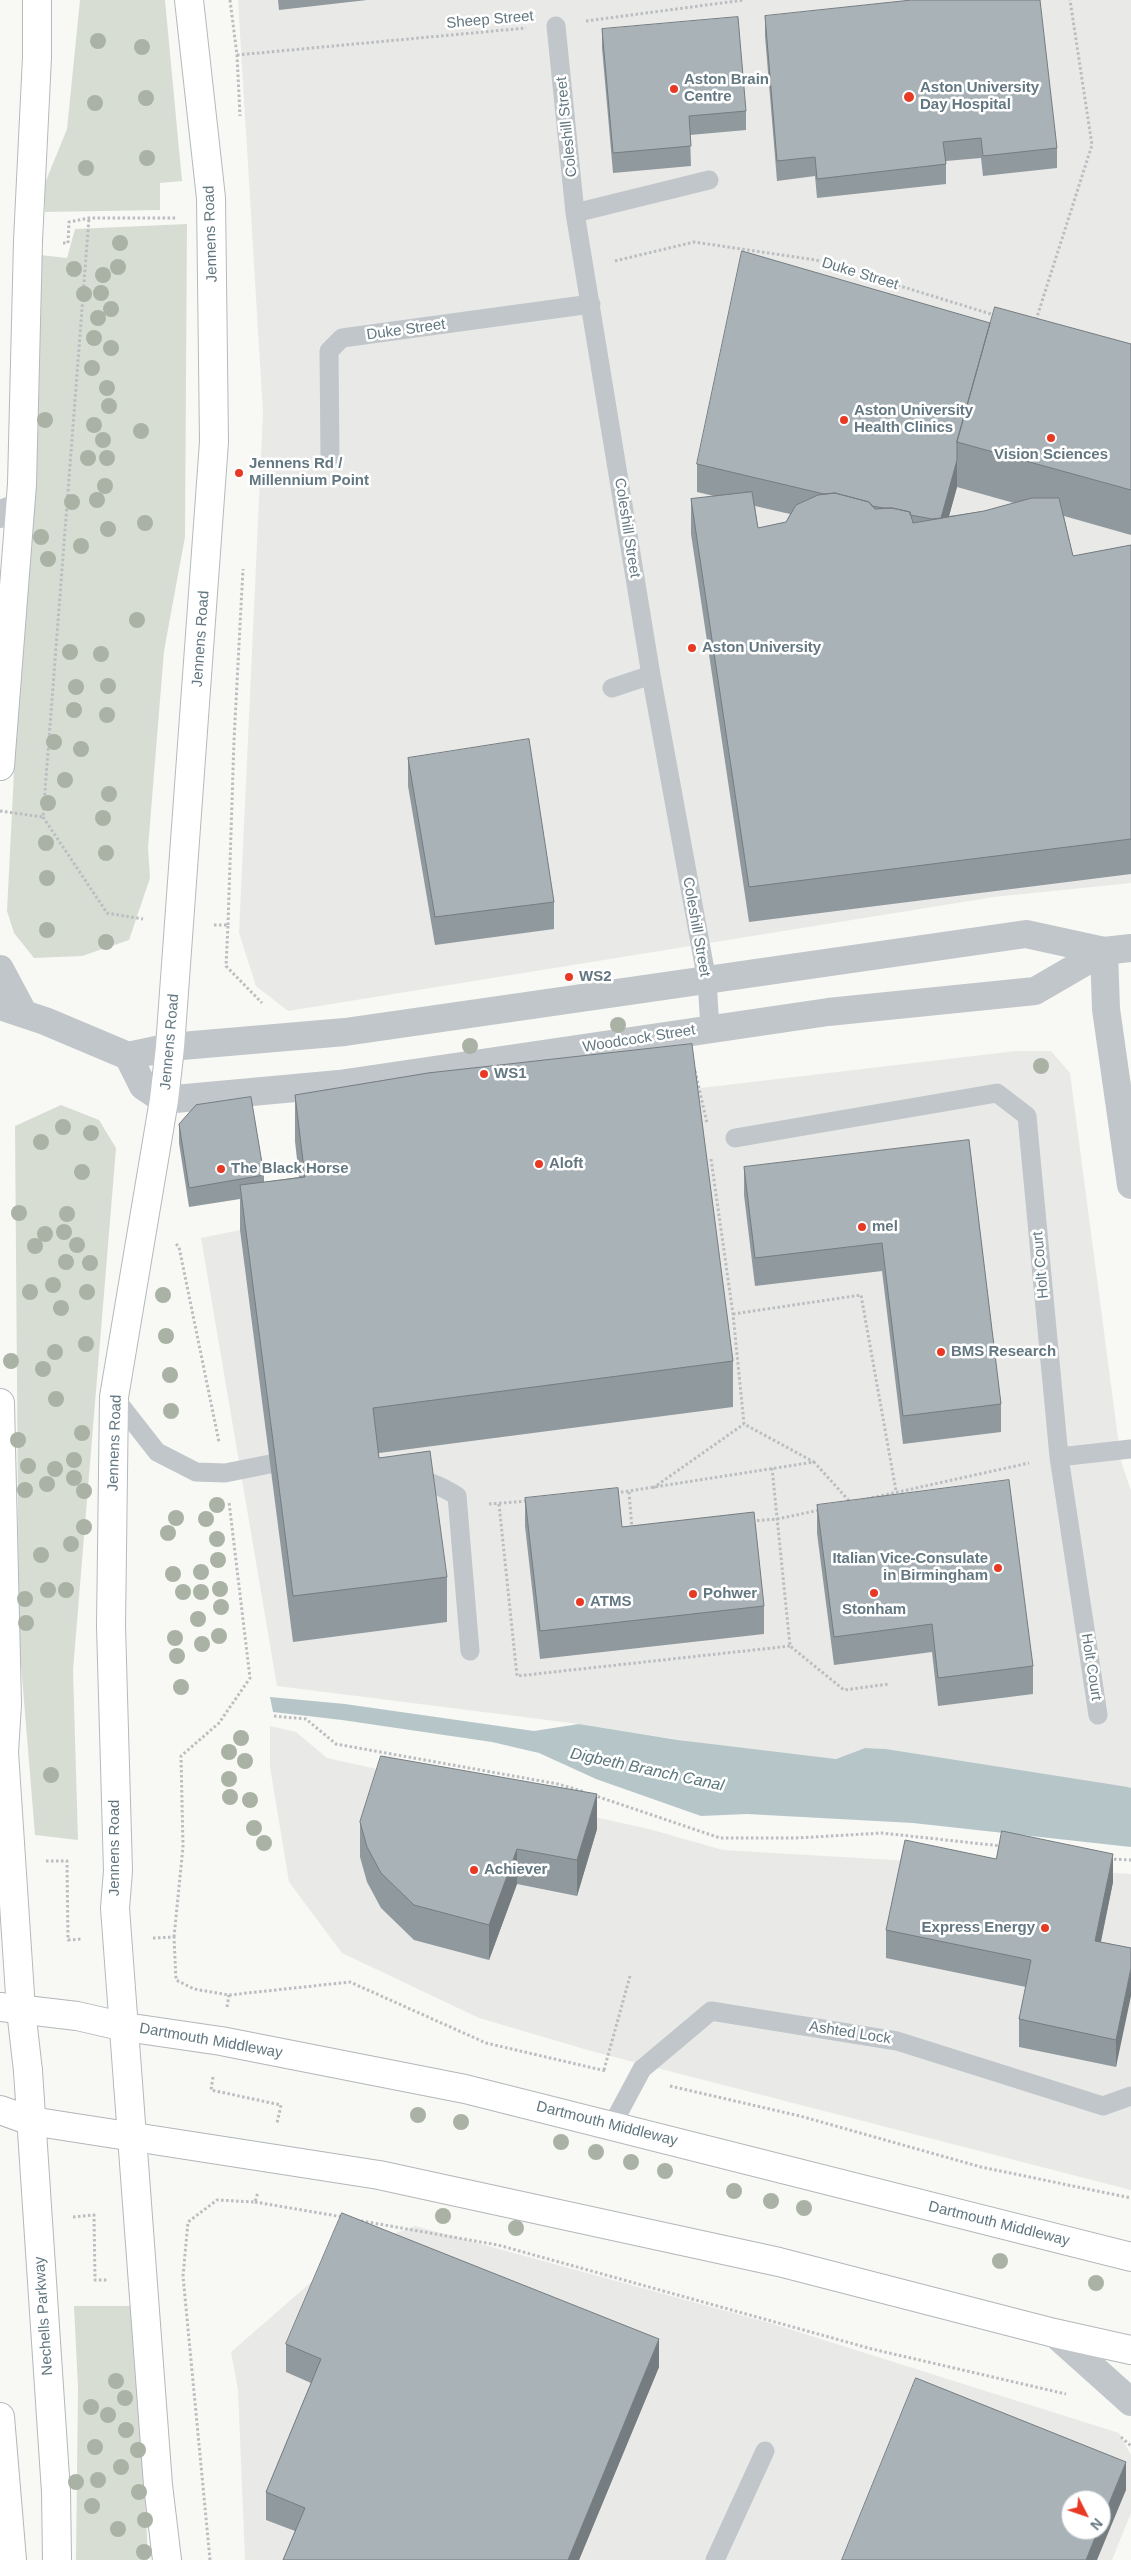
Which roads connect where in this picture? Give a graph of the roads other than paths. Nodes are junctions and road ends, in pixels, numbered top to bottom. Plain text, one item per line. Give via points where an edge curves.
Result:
1 (37, 0) edge
2 (52, 0) edge
3 (189, 4) edge
4 (556, 26) road end
5 (37, 57) junction
6 (709, 180) dead end
7 (575, 213) junction
8 (591, 304) junction
9 (330, 457) dead end
10 (10, 511) edge
11 (6, 596) edge
12 (650, 675) junction
13 (612, 688) dead end
14 (0, 766) edge
15 (1131, 948) edge
16 (1104, 951) junction
17 (0, 969) edge
18 (706, 981) junction
19 (12, 1010) edge
20 (710, 1028) junction
21 (170, 1047) junction
22 (128, 1056) junction
23 (164, 1100) junction
24 (736, 1138) dead end
25 (1131, 1185) edge
26 (114, 1397) junction
27 (0, 1404) edge
28 (1131, 1449) edge
29 (1059, 1457) junction
30 (270, 1464) edge
31 (394, 1478) edge
32 (470, 1651) dead end
33 (1098, 1715) dead end
34 (11, 2008) edge
35 (125, 2026) junction
36 (1131, 2096) edge
37 (0, 2110) edge
38 (31, 2121) junction
39 (612, 2125) junction
40 (133, 2136) junction
41 (1131, 2257) edge
42 (1054, 2333) junction
43 (1131, 2350) edge
44 (1131, 2402) edge
45 (0, 2417) edge
46 (764, 2451) dead end
47 (12, 2560) edge
48 (57, 2560) edge
49 (167, 2560) edge
50 (715, 2560) edge

1 - 5 main road
2 - 5 main road
3 - 21 main road, Jennens Road via 211,198 214,442
4 - 7 lane, Coleshill Street
5 - 10 main road
6 - 7 lane
7 - 8 lane, Coleshill Street
8 - 9 lane, Duke Street via 342,338 329,351
8 - 12 lane, Coleshill Street
10 - 11 main road
11 - 14 main road
12 - 13 lane
12 - 18 lane, Coleshill Street
15 - 16 street, Woodcock Street
16 - 18 street, Woodcock Street via 1026,934
16 - 20 street, Woodcock Street via 1035,991 828,1012
16 - 25 street via 1106,1009
17 - 19 street
18 - 20 lane, Coleshill Street
18 - 21 street, Woodcock Street via 345,1032
19 - 22 street
20 - 23 street, Woodcock Street via 339,1084
21 - 22 street, Woodcock Street
21 - 23 main road, Jennens Road
22 - 23 street via 142,1086
23 - 26 main road, Jennens Road
24 - 29 lane, Holt Court via 997,1093 1027,1116
26 - 30 lane via 157,1452 196,1472 225,1473
26 - 35 main road, Jennens Road via 111,1626 118,1871 115,1908
27 - 34 main road
28 - 29 lane
29 - 33 lane, Holt Court
31 - 32 lane via 422,1480 457,1496
34 - 35 main road, Dartmouth Middleway via 78,2016
34 - 38 main road, Nechells Parkway via 28,2072
35 - 39 main road, Dartmouth Middleway via 222,2041 456,2087
35 - 40 main road, Jennens Road
36 - 39 lane, Ashted Lock via 1103,2106 897,2040 711,2011 642,2069
37 - 38 main road
38 - 40 main road
38 - 48 main road, Nechells Parkway via 56,2492
39 - 41 main road, Dartmouth Middleway
40 - 42 main road via 379,2175 516,2204 779,2262
40 - 49 main road via 158,2485
42 - 43 main road
42 - 44 street
45 - 47 main road
46 - 50 lane

